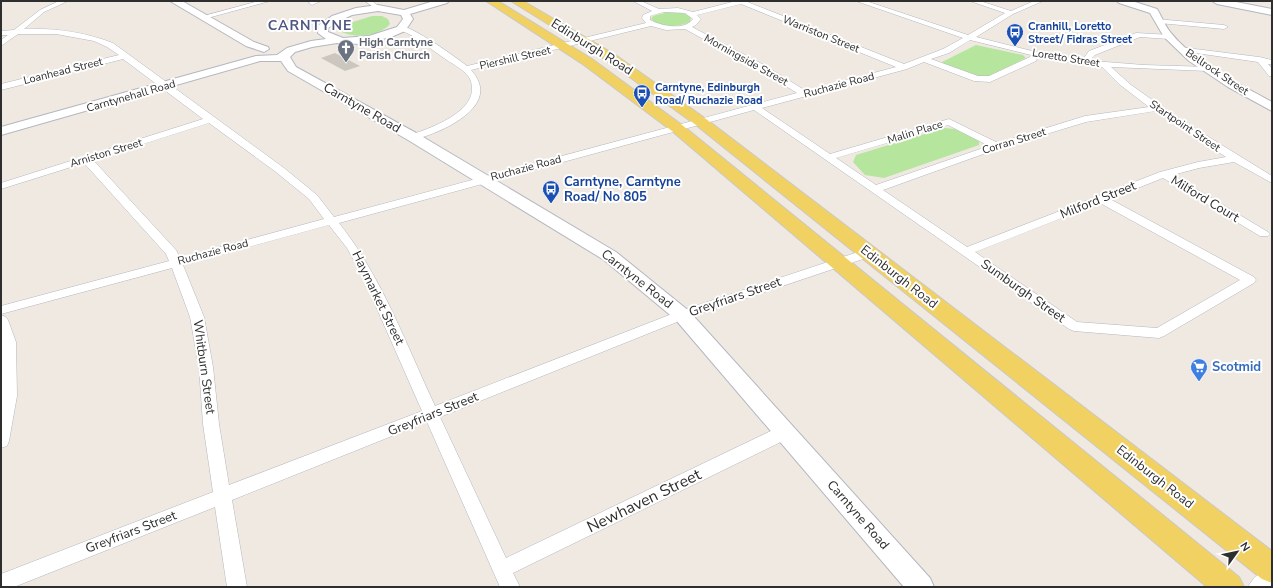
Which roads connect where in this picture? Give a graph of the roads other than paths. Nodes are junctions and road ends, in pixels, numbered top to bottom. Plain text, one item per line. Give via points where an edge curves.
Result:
1 (65, 1) edge
2 (175, 1) edge
3 (267, 1) edge
4 (368, 1) edge
5 (444, 1) edge
6 (491, 1) edge
7 (516, 1) edge
8 (636, 1) edge
9 (740, 1) edge
10 (859, 1) edge
11 (973, 1) edge
12 (1040, 1) edge
13 (1122, 1) edge
14 (1217, 1) edge
15 (378, 8) junction
16 (657, 11) junction
17 (1272, 12) edge
18 (404, 13) junction
19 (1011, 13) junction
20 (692, 14) junction
21 (1157, 16) junction
22 (204, 17) junction
23 (650, 24) junction
24 (686, 27) junction
25 (1227, 27) dead end
26 (403, 28) junction
27 (17, 32) junction
28 (1, 33) edge
29 (322, 33) junction
30 (1169, 37) junction
31 (969, 38) junction
32 (338, 40) junction
33 (584, 40) junction
34 (1, 44) edge
35 (564, 46) junction
36 (1182, 49) junction
37 (283, 50) junction
38 (262, 54) junction
39 (1036, 54) junction
40 (125, 56) junction
41 (1259, 59) junction
42 (925, 60) junction
43 (1272, 62) edge
44 (1090, 63) junction
45 (1104, 64) junction
46 (904, 67) junction
47 (466, 69) junction
48 (1208, 70) junction
49 (1272, 74) edge
50 (1, 86) edge
51 (166, 86) junction
52 (806, 94) junction
53 (755, 107) junction
54 (1272, 107) edge
55 (1158, 108) junction
56 (210, 120) junction
57 (701, 122) junction
58 (677, 128) junction
59 (1, 131) edge
60 (413, 138) junction
61 (997, 146) junction
62 (828, 157) junction
63 (86, 159) junction
64 (1234, 159) junction
65 (1164, 174) junction
66 (482, 179) junction
67 (1272, 180) edge
68 (1, 186) edge
69 (875, 189) junction
70 (1102, 199) junction
71 (332, 220) junction
72 (1264, 234) dead end
73 (966, 251) junction
74 (868, 253) junction
75 (176, 262) junction
76 (838, 263) junction
77 (1, 310) edge
78 (682, 315) junction
79 (1, 320) edge
80 (433, 414) junction
81 (785, 432) junction
82 (1, 441) edge
83 (222, 497) junction
84 (502, 569) junction
85 (1272, 569) edge
86 (1272, 576) edge
87 (1, 583) edge
88 (237, 587) edge
89 (510, 587) edge
90 (921, 587) edge
91 (1229, 587) edge
92 (1258, 587) edge

1 - 27 street via 42,11
2 - 22 street
3 - 22 street
4 - 15 street
5 - 18 street
6 - 35 main road, Edinburgh Road
7 - 33 main road, Edinburgh Road
8 - 16 street
9 - 20 street
9 - 46 street, Warriston Street
10 - 31 street, Loretto Street
11 - 19 street
12 - 19 street, Ruchazie Road
13 - 21 street
14 - 17 street
15 - 18 street
15 - 29 street via 358,10 332,19 323,27
16 - 20 street via 672,10
16 - 23 street via 646,18
18 - 26 street via 408,19
19 - 31 street, Ruchazie Road
20 - 24 street, Morningside Street via 697,19 696,22
21 - 25 street
21 - 30 street, Bellrock Street
22 - 38 street
23 - 24 street via 663,28
23 - 33 street, Piershill Street
24 - 52 street, Morningside Street
26 - 32 street via 363,40
26 - 47 street via 414,32
27 - 28 street, Haymarket Street
27 - 34 street
27 - 40 street, Haymarket Street via 69,32 92,37 110,45
29 - 32 street
29 - 37 street
30 - 36 street, Bellrock Street
30 - 44 street via 1139,35 1092,53 1088,58
31 - 39 street, Loretto Street
31 - 42 street, Ruchazie Road
32 - 37 street
33 - 35 street, Piershill Street
33 - 57 main road, Edinburgh Road
35 - 47 street, Piershill Street
35 - 58 main road, Edinburgh Road
36 - 41 street
36 - 48 street, Bellrock Street
37 - 38 street via 268,59
37 - 60 street, Carntyne Road via 292,69
38 - 51 street, Carntynehall Road
39 - 42 street via 1033,59 990,79 977,79
39 - 44 street, Loretto Street
40 - 50 street, Loanhead Street
40 - 51 street, Haymarket Street
41 - 43 street
41 - 49 street
42 - 46 street, Ruchazie Road
44 - 45 street, Loretto Street
45 - 48 street, Loretto Street
45 - 55 street, Startpoint Street via 1121,82
46 - 52 street, Ruchazie Road
47 - 60 street via 474,78 477,89 474,101 462,114
48 - 54 street, Bellrock Street
51 - 56 street, Haymarket Street
51 - 59 street, Carntynehall Road
52 - 53 street, Ruchazie Road
53 - 57 street, Ruchazie Road
53 - 62 street, Sumburgh Street
55 - 61 street, Corran Street via 1085,119
55 - 64 street, Startpoint Street
56 - 63 street, Arniston Street
56 - 71 street, Haymarket Street via 313,196
57 - 58 street, Ruchazie Road
57 - 74 main road, Edinburgh Road
58 - 66 street, Ruchazie Road
58 - 76 main road, Edinburgh Road
60 - 66 street, Carntyne Road
61 - 62 street, Malin Place via 949,122
61 - 69 street, Corran Street
62 - 69 street, Sumburgh Street
63 - 68 street, Arniston Street
63 - 75 street, Whitburn Street via 172,253
64 - 65 street, Milford Street
64 - 67 street, Startpoint Street
65 - 70 street, Milford Street
65 - 72 street, Milford Court via 1252,222
66 - 71 street, Ruchazie Road
66 - 78 street, Carntyne Road via 610,256
69 - 73 street, Sumburgh Street
70 - 73 street, Milford Street
70 - 73 street, Sumburgh Street via 1250,280 1159,334 1074,326
71 - 75 street, Ruchazie Road
71 - 80 street, Haymarket Street via 368,275
74 - 76 street, Greyfriars Street
74 - 85 main road, Edinburgh Road
75 - 77 street, Ruchazie Road
75 - 83 street, Whitburn Street via 197,316
76 - 78 street, Greyfriars Street
76 - 91 main road, Edinburgh Road
78 - 80 street, Greyfriars Street
78 - 81 street, Carntyne Road
79 - 82 street via 9,342 9,396
80 - 83 street, Greyfriars Street
80 - 84 street, Haymarket Street
81 - 84 street, Newhaven Street
81 - 90 street, Carntyne Road
83 - 87 street, Greyfriars Street
83 - 88 street, Whitburn Street
84 - 89 street, Haymarket Street
86 - 92 street

